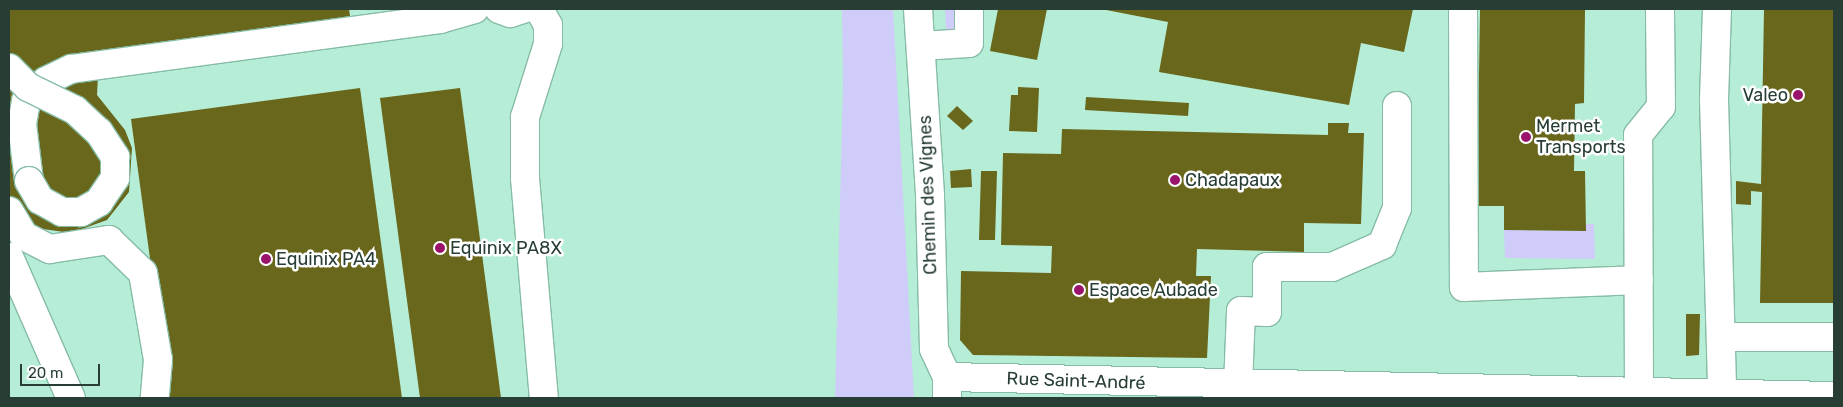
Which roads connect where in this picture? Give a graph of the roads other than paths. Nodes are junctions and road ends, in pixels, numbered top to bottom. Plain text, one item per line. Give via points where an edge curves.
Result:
1 (475, 9) edge
2 (499, 9) edge
3 (523, 9) edge
4 (539, 9) edge
5 (918, 9) edge
6 (969, 9) edge
7 (1463, 9) edge
8 (1660, 9) edge
9 (1717, 9) edge
10 (921, 46) junction
11 (9, 68) edge
12 (1397, 106) dead end
13 (9, 211) edge
14 (9, 257) edge
15 (1639, 280) junction
16 (1722, 337) junction
17 (1834, 337) edge
18 (1238, 386) junction
19 (947, 388) edge
20 (1010, 389) edge
21 (1639, 392) junction
22 (1722, 393) junction
23 (1450, 394) edge
24 (1834, 396) edge
25 (71, 398) edge
26 (155, 398) edge
27 (544, 398) edge
28 (930, 398) edge

1 - 11 street, bridge via 463,15 98,64 71,69 46,81 39,88 33,94 26,101 22,124 29,181 40,200 62,212 80,212 99,202 115,178 115,157 99,132 75,110 44,94 36,91 28,87
2 - 3 street via 510,13
4 - 27 street via 548,25 548,44 525,117 525,178
5 - 10 street, Chemin des Vignes
6 - 10 street via 969,43
7 - 15 street via 1464,287
8 - 15 street via 1661,107 1638,135
9 - 16 street via 1714,99
10 - 19 street, Chemin des Vignes via 930,196 934,349
12 - 18 street via 1397,208 1382,245 1332,267 1267,268 1267,312 1241,311
13 - 26 street via 24,236 50,249 110,240 143,273 158,360
14 - 25 street
15 - 21 street
16 - 17 street
16 - 22 street
18 - 20 street, Rue Saint-André
18 - 23 street, Rue Saint-André
19 - 20 street, Rue Saint-André
19 - 28 street via 935,387
21 - 22 street, Rue Saint-André
21 - 23 street, Rue Saint-André
22 - 24 street, Rue Saint-André

